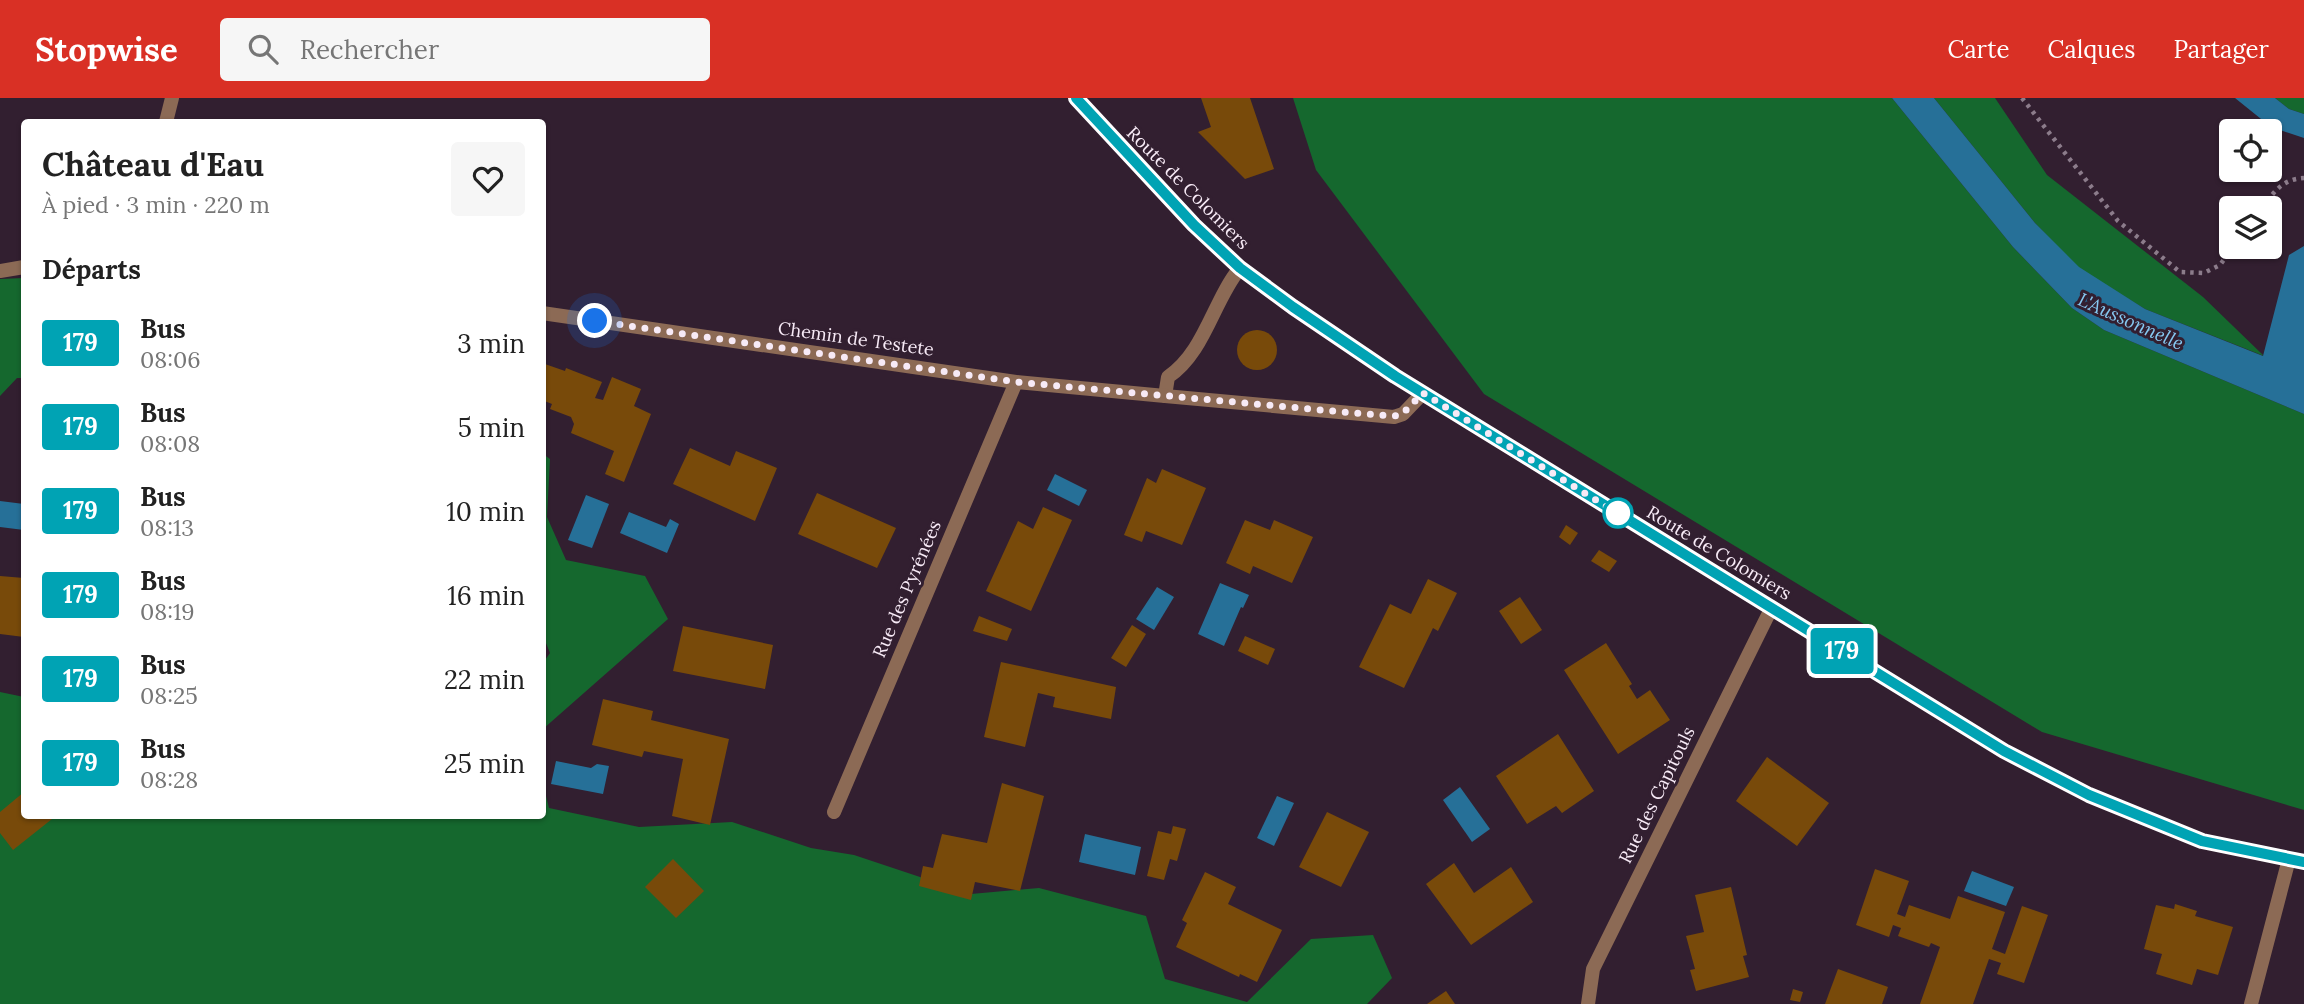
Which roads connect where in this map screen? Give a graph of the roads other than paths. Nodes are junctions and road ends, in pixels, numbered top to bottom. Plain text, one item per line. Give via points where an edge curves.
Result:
1 (172, 98) edge
2 (1076, 98) edge
3 (167, 119) edge
4 (21, 268) edge
5 (1240, 268) junction
6 (0, 271) edge
7 (546, 314) edge
8 (1016, 382) junction
9 (1423, 393) junction
10 (1165, 396) junction
11 (1772, 607) junction
12 (834, 812) dead end
13 (2297, 861) edge
14 (1588, 1004) edge
15 (2251, 1004) edge

1 - 3 street
2 - 5 street, Route de Colomiers
4 - 6 street
5 - 9 street, Route de Colomiers
5 - 10 street via 1193,352 1182,368 1168,377
7 - 8 street, Chemin de Testete
8 - 10 street, Chemin de Testete
8 - 12 street, Rue des Pyrénées
9 - 10 street, Chemin de Testete via 1394,416
9 - 11 street, Route de Colomiers
11 - 13 street, Route de Colomiers via 2004,751 2089,795 2202,841
11 - 14 street, Rue des Capitouls via 1593,969
13 - 15 street

